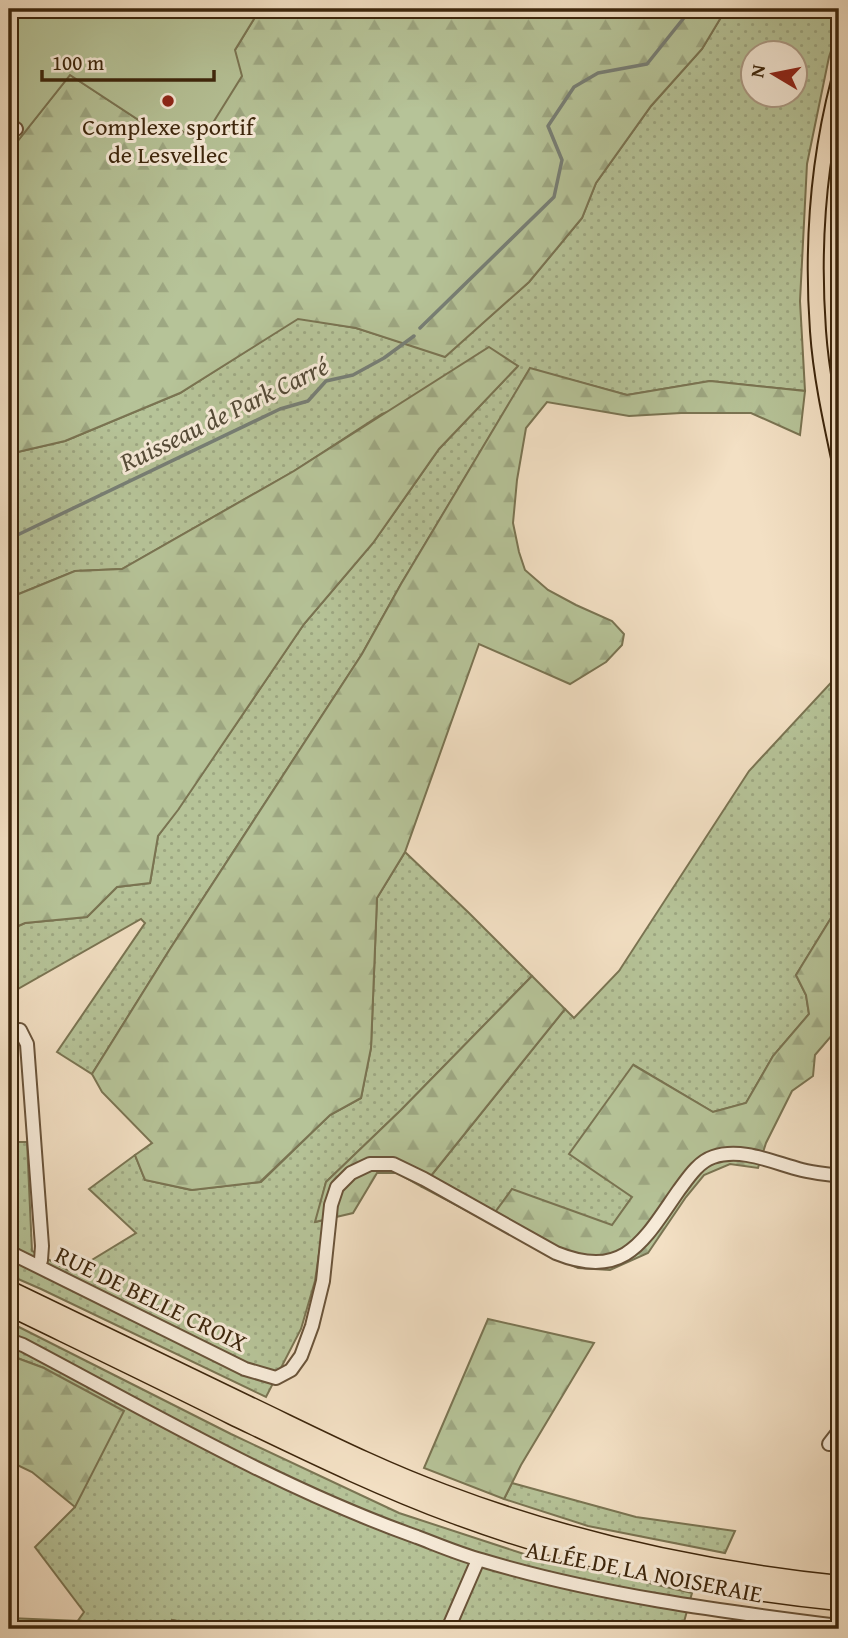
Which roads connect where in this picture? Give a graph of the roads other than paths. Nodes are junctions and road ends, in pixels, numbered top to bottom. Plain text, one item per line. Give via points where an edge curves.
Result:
1 (839, 81) edge
2 (839, 458) edge
3 (20, 1030) dead end
4 (839, 1176) edge
5 (9, 1252) edge
6 (38, 1266) junction
7 (9, 1290) edge
8 (9, 1306) edge
9 (9, 1340) edge
10 (839, 1431) edge
11 (830, 1444) dead end
12 (478, 1560) junction
13 (839, 1585) edge
14 (839, 1601) edge
15 (839, 1626) edge
16 (448, 1629) edge

1 - 2 main road via 821,177 816,254 818,333
3 - 6 street via 27,1044 42,1246
4 - 6 street, RUE DE BELLE CROIX via 741,1154 710,1158 686,1180 636,1247 619,1258 587,1263 556,1253 393,1164 370,1164 337,1187 312,1326 301,1356 291,1370 276,1378 245,1369
5 - 6 street, RUE DE BELLE CROIX
7 - 13 highway via 344,1452 457,1499 613,1547 723,1570
8 - 14 highway via 351,1472 454,1514 560,1549 648,1571
9 - 12 street, ALLÉE DE LA NOISERAIE via 254,1468 329,1503
10 - 11 street
12 - 15 street, ALLÉE DE LA NOISERAIE via 614,1593
12 - 16 street

